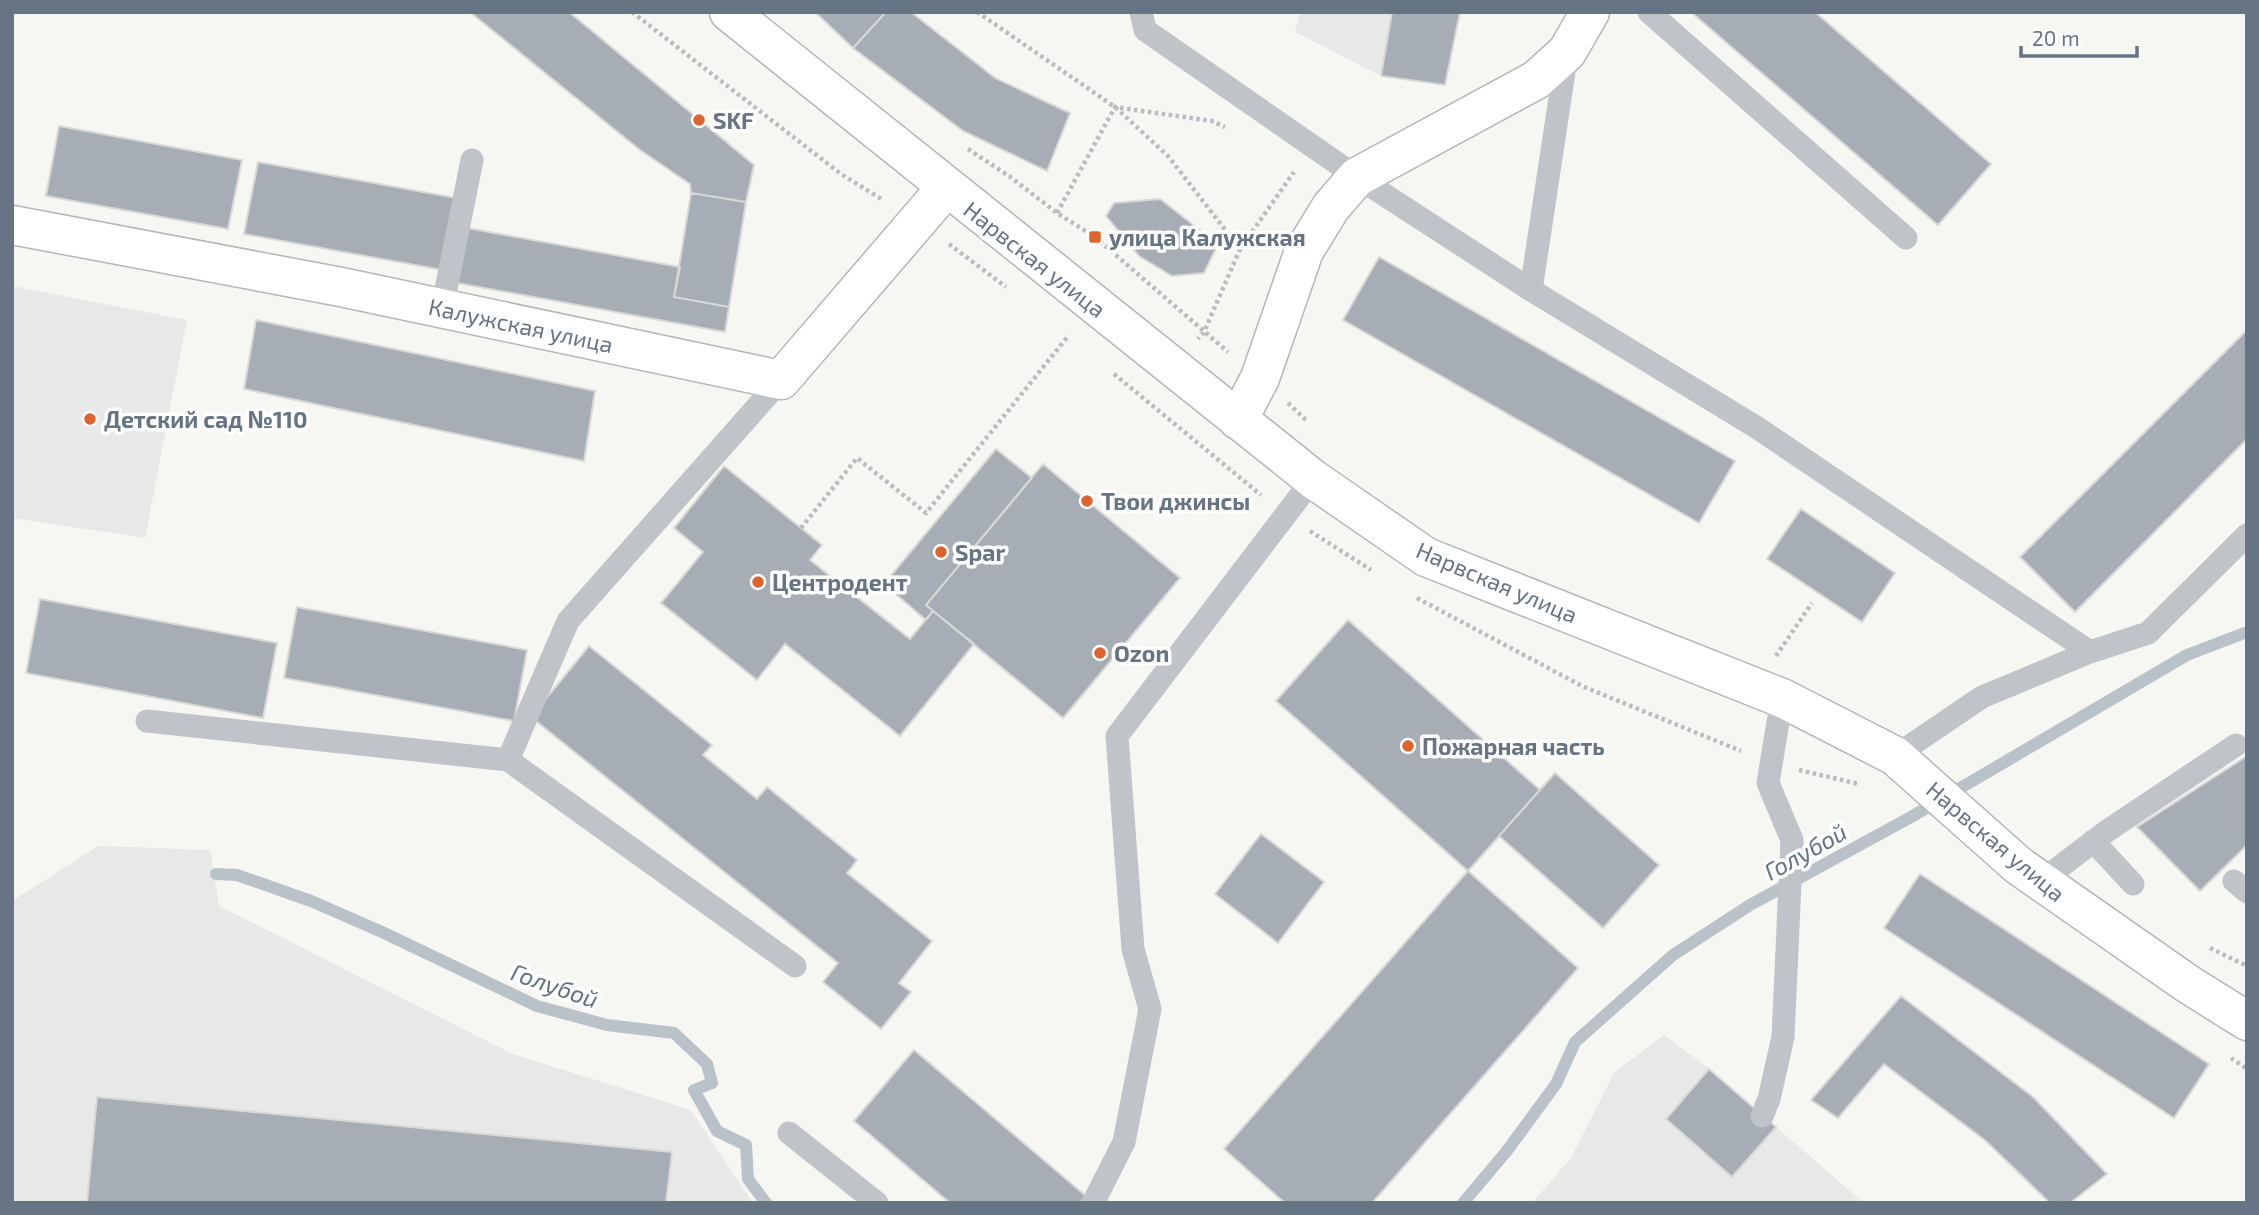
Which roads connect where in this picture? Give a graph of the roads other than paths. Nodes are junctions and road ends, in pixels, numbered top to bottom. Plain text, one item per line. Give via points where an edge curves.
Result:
1 (729, 12) edge
2 (1141, 12) edge
3 (1590, 12) edge
4 (1649, 12) edge
5 (1567, 52) junction
6 (471, 160) dead end
7 (1357, 177) junction
8 (946, 188) junction
9 (12, 225) edge
10 (1906, 238) dead end
11 (1531, 290) junction
12 (442, 309) junction
13 (781, 380) junction
14 (1238, 420) junction
15 (1312, 479) junction
16 (2247, 535) edge
17 (2090, 652) junction
18 (1777, 680) junction
19 (147, 721) dead end
20 (2236, 746) dead end
21 (508, 760) junction
22 (1906, 766) junction
23 (2093, 841) junction
24 (2040, 882) junction
25 (2133, 884) dead end
26 (795, 965) dead end
27 (2247, 1021) edge
28 (1762, 1116) dead end
29 (789, 1133) dead end
30 (877, 1203) edge
31 (1093, 1203) edge

1 - 8 main road, Нарвская улица
2 - 7 lane via 1145,30
3 - 5 main road
4 - 10 lane
5 - 7 main road via 1536,80
5 - 11 lane
6 - 12 lane
7 - 11 lane
7 - 14 main road via 1331,207 1304,251 1260,379
8 - 13 main road
8 - 14 main road, Нарвская улица
9 - 12 main road, Калужская улица
11 - 17 lane via 1756,427
12 - 13 main road, Калужская улица
13 - 21 lane via 568,621
14 - 15 main road, Нарвская улица
15 - 18 main road, Нарвская улица via 1426,557
15 - 31 lane via 1117,736 1133,949 1150,1009 1124,1142
16 - 17 lane via 2148,633
17 - 22 lane via 1982,697
18 - 22 main road, Нарвская улица
18 - 28 lane via 1768,783 1792,840 1783,1037
19 - 21 lane
20 - 23 lane
21 - 26 lane
22 - 24 main road, Нарвская улица
23 - 24 lane
23 - 25 lane
24 - 27 main road, Нарвская улица
29 - 30 lane

